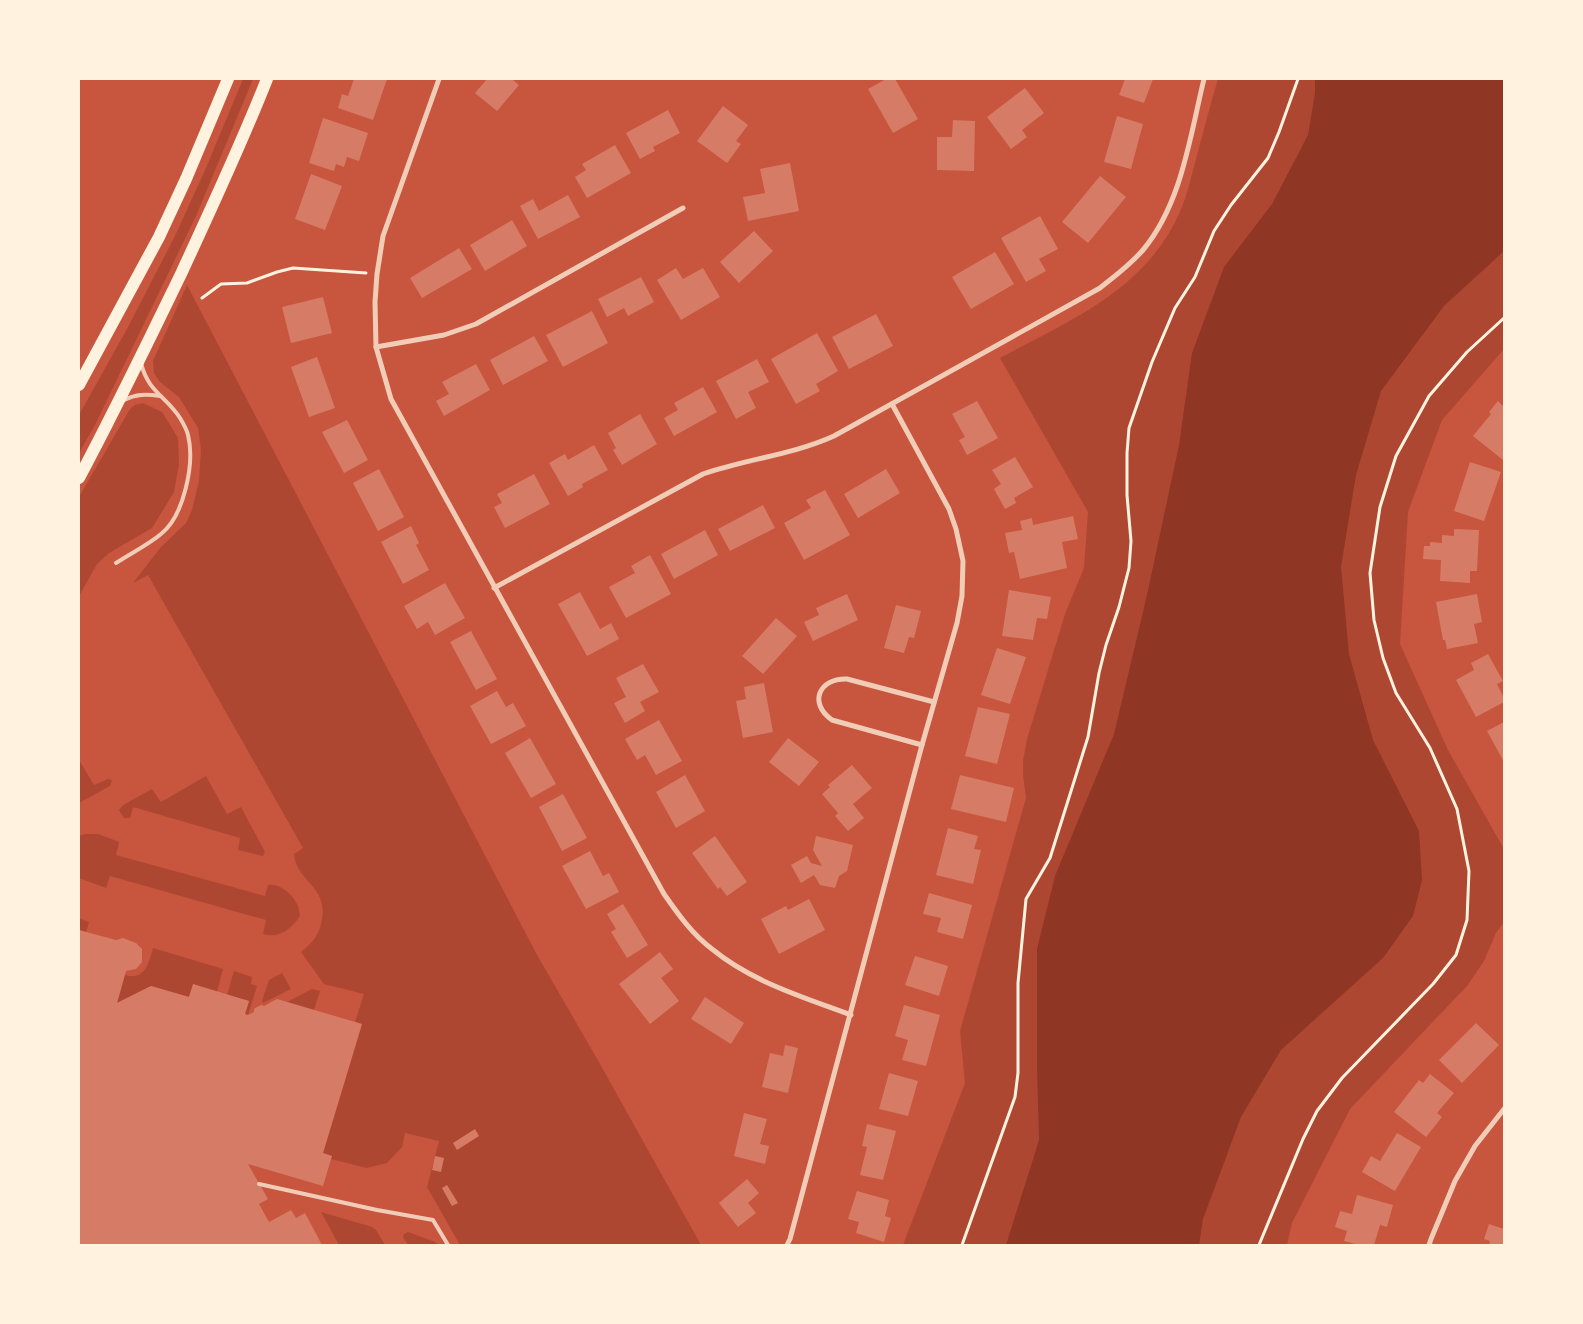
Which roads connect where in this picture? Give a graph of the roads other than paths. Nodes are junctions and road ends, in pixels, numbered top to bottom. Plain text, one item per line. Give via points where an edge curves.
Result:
1 (228, 79) edge
2 (267, 79) edge
3 (439, 79) edge
4 (1204, 79) edge
5 (683, 208) dead end
6 (376, 347) junction
7 (140, 359) junction
8 (79, 385) edge
9 (160, 396) junction
10 (119, 402) junction
11 (892, 404) junction
12 (79, 478) edge
13 (116, 563) dead end
14 (494, 588) junction
15 (934, 702) junction
16 (922, 745) junction
17 (851, 1016) junction
18 (1504, 1109) edge
19 (259, 1184) dead end
20 (448, 1245) edge
21 (787, 1245) edge
22 (1429, 1245) edge

1 - 8 main road via 159,237
2 - 7 main road via 215,201
3 - 6 street via 383,236 375,302
4 - 11 street via 1177,188 1151,239 1125,269 1100,288
5 - 6 street via 476,324 444,335
6 - 14 street via 391,399
7 - 9 lane via 143,373
7 - 10 main road
9 - 10 lane via 134,396
9 - 13 lane via 179,418 188,435 185,496 177,516 162,534
10 - 12 main road
11 - 14 street via 819,442 703,474
11 - 15 street via 949,509 961,546 962,596
14 - 17 street via 678,915 711,949 737,967 765,982
15 - 16 street
15 - 16 street via 841,679 825,685 818,700 822,711 832,720
16 - 17 street
17 - 21 street
18 - 22 street via 1475,1146 1455,1181
19 - 20 lane via 433,1220

